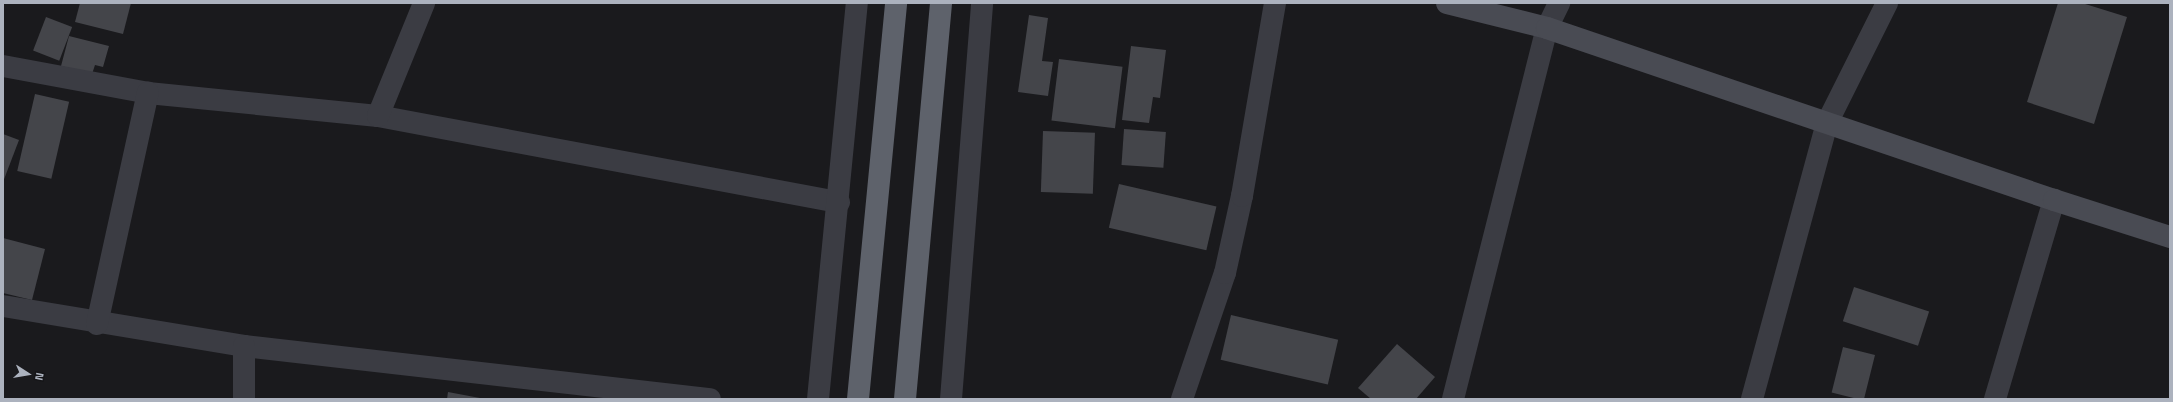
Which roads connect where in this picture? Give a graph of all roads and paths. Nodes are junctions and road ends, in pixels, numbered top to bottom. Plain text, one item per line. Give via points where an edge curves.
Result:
1 (424, 3) edge
2 (857, 3) edge
3 (896, 3) edge
4 (941, 3) edge
5 (982, 3) edge
6 (1275, 3) edge
7 (1447, 3) edge
8 (1560, 3) edge
9 (1887, 3) edge
10 (1547, 28) junction
11 (3, 66) edge
12 (148, 93) junction
13 (378, 116) junction
14 (1827, 123) junction
15 (2054, 200) junction
16 (838, 202) junction
17 (2170, 237) edge
18 (3, 306) edge
19 (97, 324) junction
20 (244, 346) junction
21 (244, 399) edge
22 (710, 399) edge
23 (818, 399) edge
24 (858, 399) edge
25 (905, 399) edge
26 (951, 399) edge
27 (1182, 399) edge
28 (1452, 399) edge
29 (1752, 399) edge
30 (1995, 399) edge

1 - 13 street
2 - 16 street
3 - 24 highway
4 - 25 highway
5 - 26 street
6 - 27 street via 1242,196 1225,273
7 - 10 main road
8 - 10 street
9 - 14 street
10 - 14 main road
10 - 28 street
11 - 12 street
12 - 13 street
12 - 19 street
13 - 16 street
14 - 15 main road
14 - 29 street
15 - 17 main road
15 - 30 street
16 - 23 street
18 - 19 street
19 - 20 street
20 - 21 street
20 - 22 street

